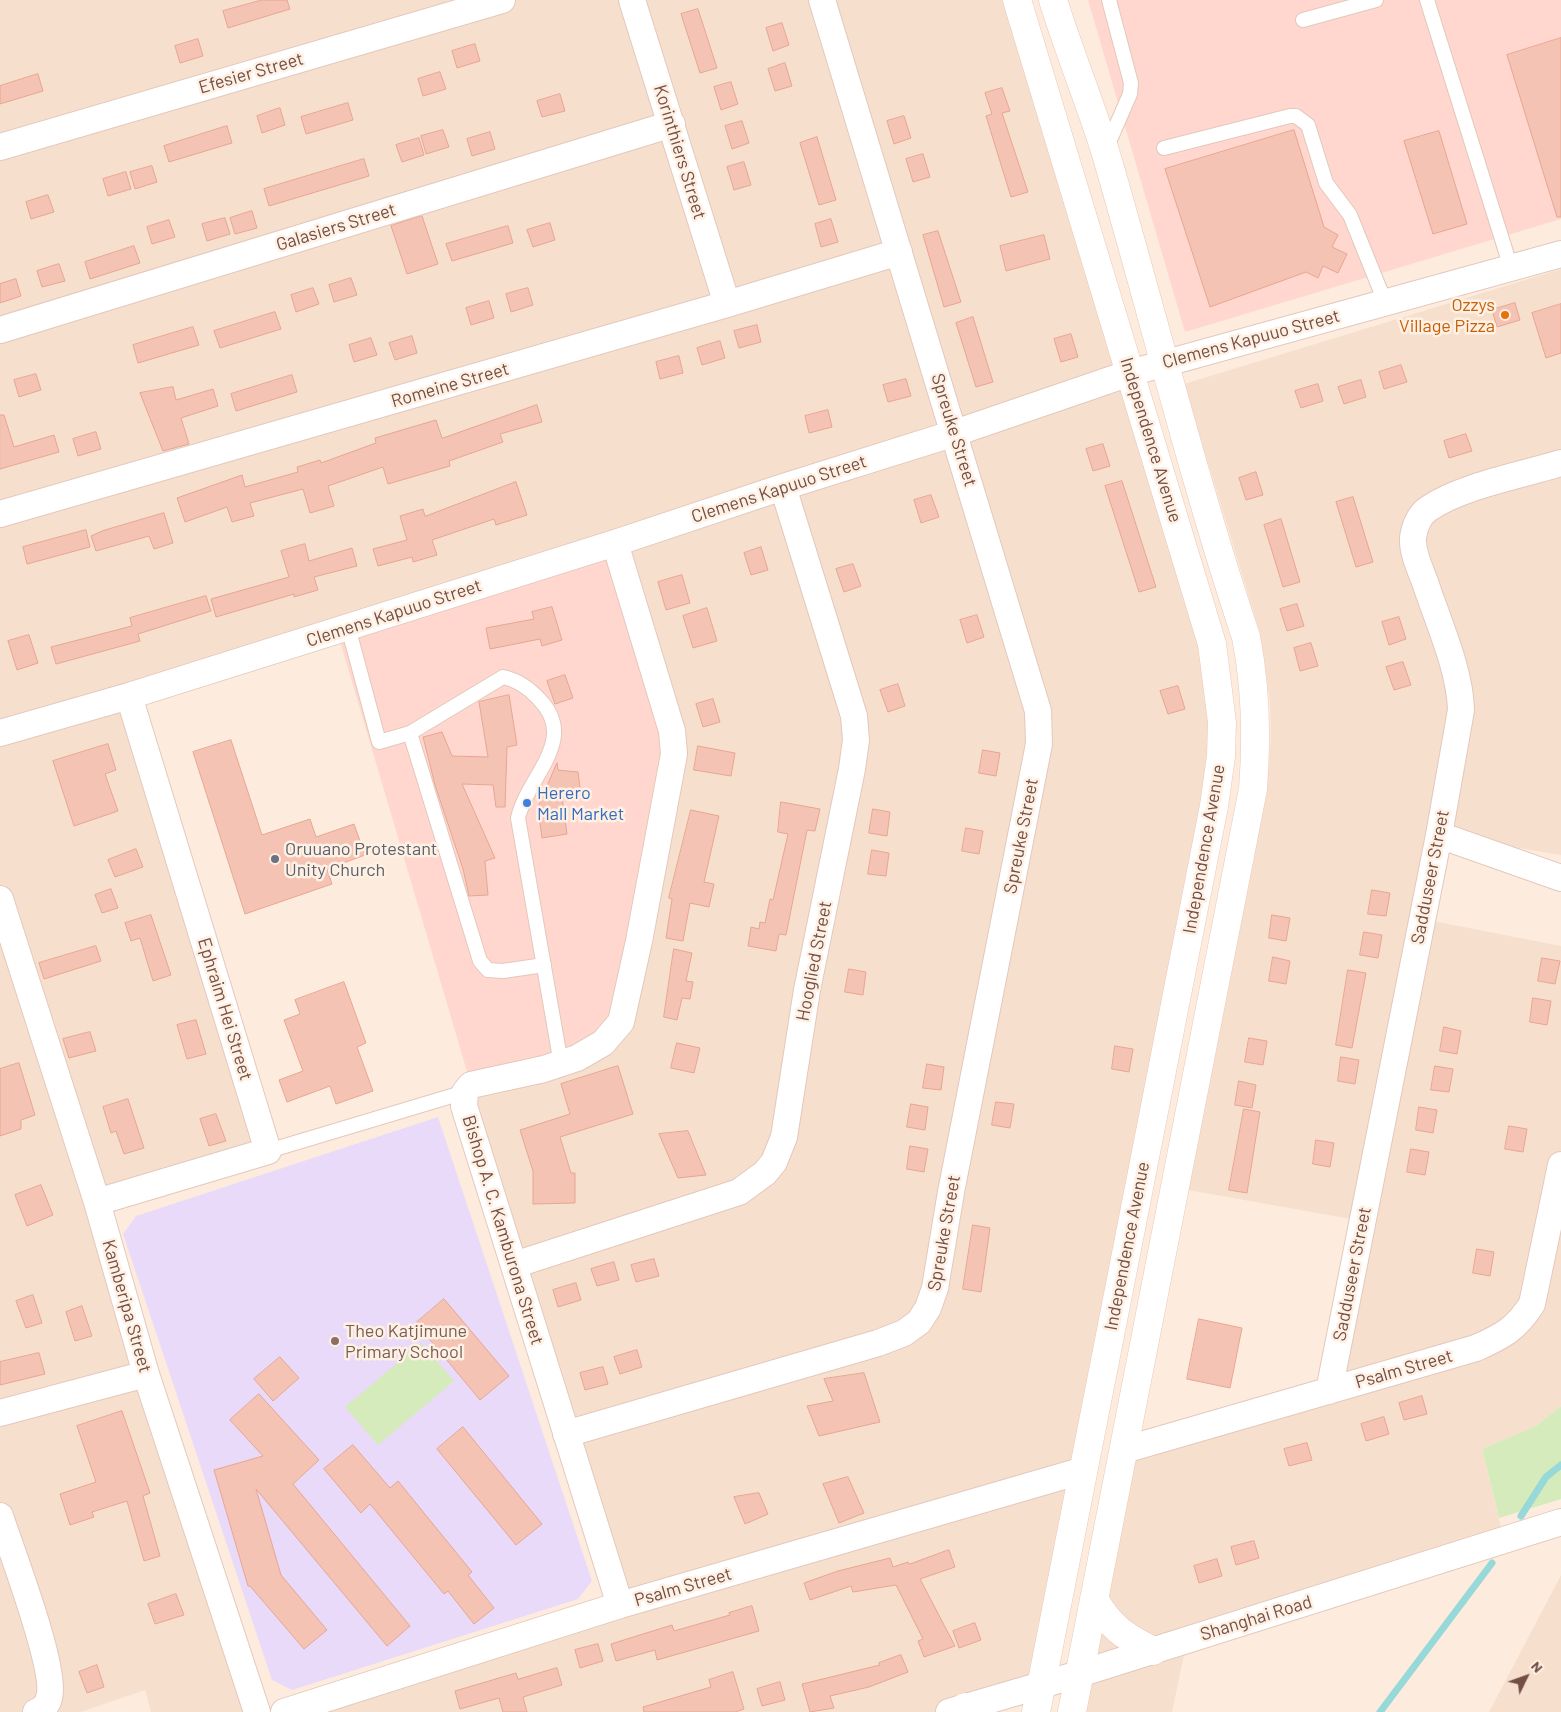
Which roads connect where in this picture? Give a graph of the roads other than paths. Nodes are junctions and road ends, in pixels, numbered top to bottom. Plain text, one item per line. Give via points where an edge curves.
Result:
1 (632, 0) edge
2 (822, 0) edge
3 (1017, 0) edge
4 (1053, 0) edge
5 (1109, 0) edge
6 (1376, 0) edge
7 (1427, 0) edge
8 (490, 2) edge
9 (1303, 20) dead end
10 (672, 124) junction
11 (0, 147) edge
12 (1164, 148) dead end
13 (1105, 151) junction
14 (899, 252) junction
15 (1561, 254) edge
16 (1512, 268) junction
17 (1385, 302) junction
18 (727, 304) junction
19 (0, 330) edge
20 (1166, 363) junction
21 (1130, 373) junction
22 (956, 433) junction
23 (1561, 463) edge
24 (783, 487) junction
25 (0, 514) edge
26 (615, 543) junction
27 (348, 627) junction
28 (129, 696) junction
29 (0, 733) edge
30 (410, 733) junction
31 (1439, 835) junction
32 (1561, 878) edge
33 (0, 899) edge
34 (544, 965) junction
35 (561, 1064) junction
36 (465, 1092) junction
37 (268, 1151) junction
38 (1561, 1165) edge
39 (97, 1202) junction
40 (514, 1265) junction
41 (146, 1374) junction
42 (1329, 1391) junction
43 (0, 1414) edge
44 (566, 1434) junction
45 (1124, 1450) junction
46 (1084, 1470) junction
47 (0, 1516) edge
48 (1561, 1522) edge
49 (1094, 1599) junction
50 (620, 1605) junction
51 (1153, 1651) junction
52 (1079, 1674) junction
53 (1041, 1684) junction
54 (965, 1710) edge
55 (36, 1712) edge
56 (257, 1712) edge
57 (284, 1712) edge
58 (1036, 1712) edge
59 (1072, 1712) edge

1 - 10 street, Korinthiers Street
2 - 14 street, Spreuke Street
3 - 21 main road, Independence Avenue
4 - 13 main road, Independence Avenue
5 - 13 lane via 1131,83 1130,94
6 - 9 lane
7 - 16 lane
8 - 11 street, Efesier Street
10 - 18 street, Korinthiers Street
10 - 19 street, Galasiers Street
12 - 17 lane via 1290,116 1304,120 1326,183 1350,215
13 - 20 main road, Independence Avenue
14 - 18 street, Romeine Street
14 - 22 street, Spreuke Street
15 - 16 street, Clemens Kapuuo Street
16 - 17 street, Clemens Kapuuo Street
17 - 20 street, Clemens Kapuuo Street
18 - 25 street, Romeine Street
20 - 21 street, Clemens Kapuuo Street
20 - 45 main road, Independence Avenue via 1185,438 1246,637 1257,742 1253,789
21 - 22 street, Clemens Kapuuo Street
21 - 46 main road, Independence Avenue via 1212,644 1219,687 1221,756 1214,806
22 - 24 street, Clemens Kapuuo Street
22 - 44 street, Spreuke Street via 1038,710 1040,734 951,1192 936,1288 919,1322 904,1333
23 - 31 street, Sadduseer Street via 1447,498 1427,510 1415,528 1413,540 1417,561 1461,698
24 - 26 street, Clemens Kapuuo Street
24 - 40 street, Hooglied Street via 854,716 856,740 807,990 780,1150 765,1173 738,1192
26 - 27 street, Clemens Kapuuo Street
26 - 35 street, Bishop A. C. Kamburona Street via 672,731 674,754 621,1022 604,1043
27 - 28 street, Clemens Kapuuo Street
27 - 30 lane via 378,742
28 - 29 street, Clemens Kapuuo Street
28 - 37 street, Ephraim Hei Street
30 - 34 lane via 480,961 488,970 503,971
30 - 34 lane via 503,677 522,684 548,708 556,731 553,747 521,805 518,818
31 - 32 street
31 - 42 street, Sadduseer Street
33 - 39 street, Kamberipa Street
34 - 35 lane
35 - 36 street, Bishop A. C. Kamburona Street via 471,1085
36 - 37 lane
36 - 40 street, Bishop A. C. Kamburona Street via 464,1106
37 - 39 street
38 - 42 street, Psalm Street via 1538,1286 1522,1320 1509,1332 1476,1348
39 - 41 street, Kamberipa Street
40 - 44 street, Bishop A. C. Kamburona Street
41 - 43 street
41 - 56 street, Kamberipa Street
42 - 45 street, Psalm Street
44 - 50 street, Bishop A. C. Kamburona Street
45 - 49 main road, Independence Avenue
46 - 50 street, Psalm Street
46 - 53 main road, Independence Avenue
47 - 55 street via 45,1653 50,1698 44,1708
48 - 51 street, Shanghai Road
49 - 51 main road via 1117,1631
49 - 52 main road, Independence Avenue
50 - 57 street, Psalm Street
51 - 52 street, Shanghai Road
52 - 53 street, Shanghai Road
52 - 59 main road, Independence Avenue
53 - 54 street, Shanghai Road
53 - 58 main road, Independence Avenue

